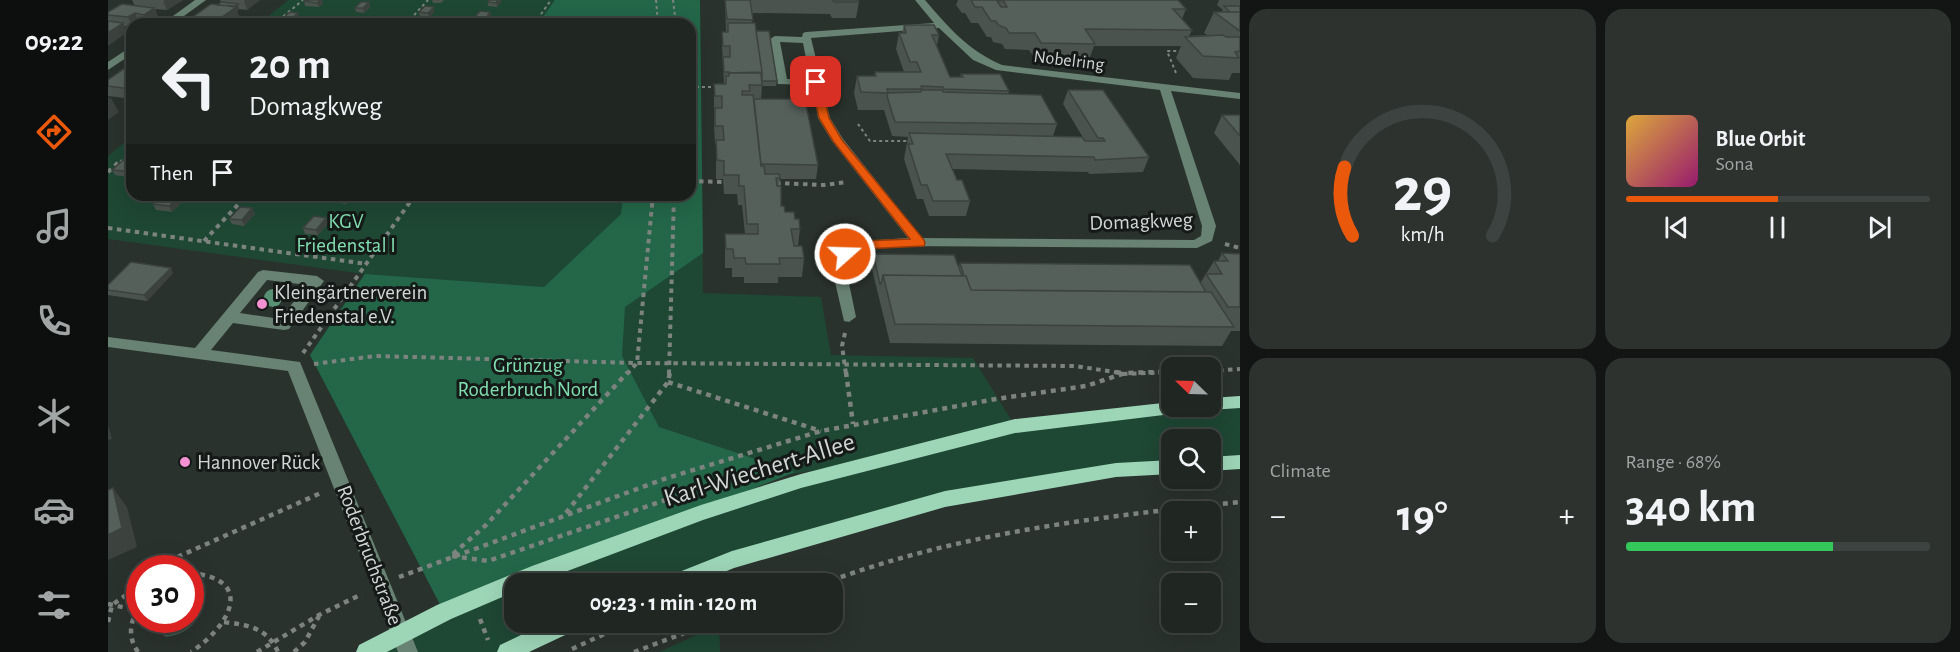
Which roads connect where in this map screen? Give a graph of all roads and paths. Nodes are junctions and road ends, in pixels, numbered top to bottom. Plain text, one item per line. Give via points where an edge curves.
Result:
1 (201, 0) edge
2 (303, 0) edge
3 (428, 0) edge
4 (551, 0) edge
5 (656, 0) edge
6 (673, 0) edge
7 (920, 0) edge
8 (176, 18) edge
9 (281, 18) edge
10 (412, 18) edge
11 (538, 18) edge
12 (658, 18) edge
13 (675, 18) edge
14 (941, 25) junction
15 (807, 40) junction
16 (1188, 51) edge
17 (126, 54) edge
18 (108, 67) edge
19 (816, 82) junction
20 (696, 87) edge
21 (728, 87) edge
22 (1165, 89) junction
23 (1188, 91) junction
24 (1240, 96) edge
25 (858, 124) dead end
26 (918, 141) edge
27 (126, 156) edge
28 (108, 171) edge
29 (868, 179) junction
30 (696, 181) edge
31 (723, 182) edge
32 (770, 182) edge
33 (242, 201) edge
34 (411, 201) edge
35 (653, 201) edge
36 (674, 201) edge
37 (108, 228) edge
38 (204, 242) junction
39 (919, 243) junction
40 (367, 264) junction
41 (359, 273) joint
42 (229, 317) junction
43 (849, 317) joint
44 (108, 342) edge
45 (199, 354) junction
46 (637, 363) junction
47 (671, 363) junction
48 (844, 365) junction
49 (294, 366) junction
50 (1240, 369) edge
51 (1221, 370) edge
52 (1161, 372) edge
53 (1125, 374) junction
54 (668, 382) junction
55 (1240, 402) edge
56 (1221, 403) edge
57 (1161, 409) edge
58 (853, 424) junction
59 (821, 431) junction
60 (1240, 462) edge
61 (1221, 469) edge
62 (1161, 475) edge
63 (342, 483) junction
64 (1240, 502) edge
65 (565, 515) junction
66 (182, 555) edge
67 (699, 573) edge
68 (204, 574) edge
69 (843, 576) edge
70 (126, 594) edge
71 (110, 604) edge
72 (126, 606) edge
73 (478, 615) dead end
74 (108, 622) edge
75 (224, 622) junction
76 (130, 633) edge
77 (547, 633) edge
78 (607, 633) edge
79 (685, 633) edge
80 (489, 641) dead end
81 (275, 642) junction
82 (404, 643) edge
83 (138, 652) edge
84 (191, 652) edge
85 (257, 652) edge
86 (278, 652) edge
87 (294, 652) edge
88 (366, 652) edge
89 (507, 652) edge
90 (566, 652) edge
91 (634, 652) edge

1 - 8 street
2 - 9 path
3 - 10 path
4 - 11 path
5 - 12 path
6 - 13 path
7 - 14 street, Nobelring
14 - 15 street via 806,35
14 - 22 street, Nobelring via 977,58 1000,68
15 - 19 street
15 - 19 street via 775,39 782,82
16 - 23 path via 1167,51
17 - 18 street
19 - 29 street via 824,118
20 - 21 path
22 - 23 street, Nobelring
22 - 39 street, Domagkweg via 1209,226 1207,238 1197,244
23 - 24 street, Nobelring
25 - 26 path via 870,141
27 - 28 path
29 - 32 path via 824,185
29 - 39 street
30 - 31 path
33 - 38 path
34 - 40 path
35 - 46 path
36 - 47 path
37 - 38 path
38 - 40 path
39 - 43 street, Domagkweg via 862,245 845,254 839,269
40 - 41 path
41 - 49 path
42 - 42 street via 263,275 317,281 284,325
42 - 45 street
43 - 48 path via 842,346
44 - 45 street
45 - 49 street
46 - 47 path
46 - 49 path via 375,356
46 - 65 path via 486,525 451,556
47 - 48 path
47 - 54 path
48 - 53 path via 1075,366
48 - 58 path
49 - 63 street, Roderbruchstraße
50 - 51 path
52 - 53 path
53 - 58 path via 1086,386
54 - 59 path
54 - 65 path
55 - 56 main road
57 - 82 main road, Karl-Wiechert-Allee via 1015,426 801,481 539,572 444,612
58 - 59 path
59 - 65 path via 664,479
60 - 61 main road
62 - 67 main road via 1106,472 945,499
63 - 66 path
63 - 82 street, Roderbruchstraße
64 - 69 path via 1134,513 980,537
68 - 75 path via 226,583 231,594
70 - 71 path
71 - 72 path
71 - 74 path
73 - 80 path
75 - 81 path via 259,627
75 - 84 path via 213,637
76 - 83 path
77 - 89 main road
78 - 90 path
79 - 91 path
81 - 85 path
81 - 86 path
81 - 87 path via 319,615 305,642
82 - 88 main road, Karl-Wiechert-Allee

